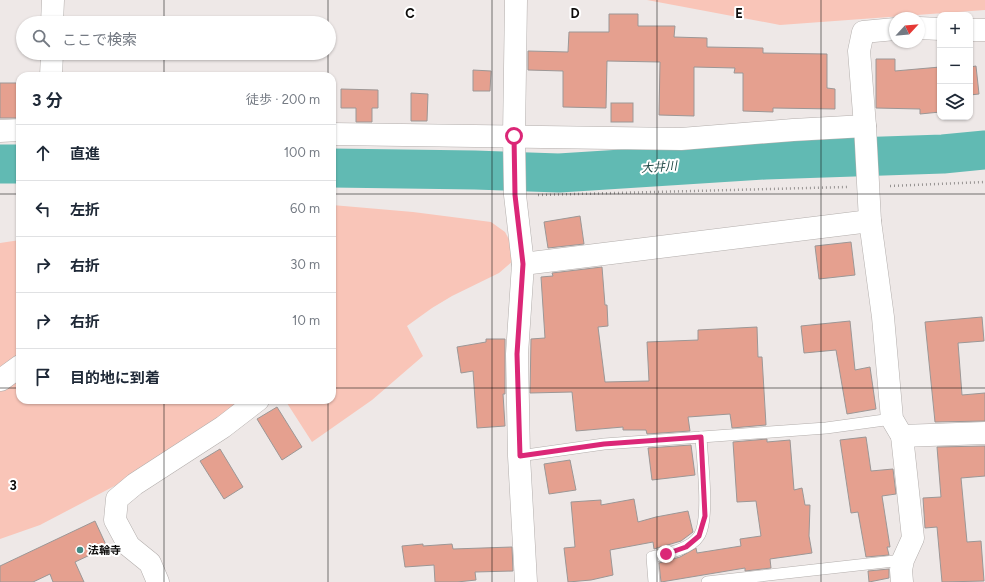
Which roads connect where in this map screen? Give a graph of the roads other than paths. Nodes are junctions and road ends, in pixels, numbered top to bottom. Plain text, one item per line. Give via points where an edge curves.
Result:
1 (53, 0) edge
2 (516, 0) edge
3 (52, 16) edge
4 (925, 28) edge
5 (937, 29) edge
6 (889, 30) edge
7 (973, 30) edge
8 (985, 30) edge
9 (52, 60) edge
10 (51, 72) edge
11 (865, 126) junction
12 (16, 130) edge
13 (0, 131) edge
14 (336, 134) edge
15 (514, 136) junction
16 (870, 221) junction
17 (523, 264) junction
18 (16, 369) edge
19 (1, 380) edge
20 (253, 404) edge
21 (897, 427) junction
22 (985, 433) edge
23 (701, 437) junction
24 (520, 456) junction
25 (903, 560) junction
26 (158, 582) edge
27 (526, 582) edge
28 (654, 582) edge
29 (708, 582) edge
30 (902, 582) edge

1 - 3 street
2 - 15 street
4 - 5 street
6 - 11 street via 863,32 859,51
7 - 8 street
9 - 10 street
11 - 15 street via 681,139
11 - 16 street
12 - 13 street
14 - 15 street
15 - 17 street via 515,195
16 - 17 street
16 - 21 street
17 - 24 street via 517,354
18 - 19 street
20 - 26 street via 117,499 115,520 129,546 150,563
21 - 22 street
21 - 23 lane via 826,428
21 - 25 street via 913,538
23 - 24 lane via 604,444
23 - 28 lane via 705,516 699,536 686,547 652,557
24 - 27 street
25 - 29 lane
25 - 30 street

